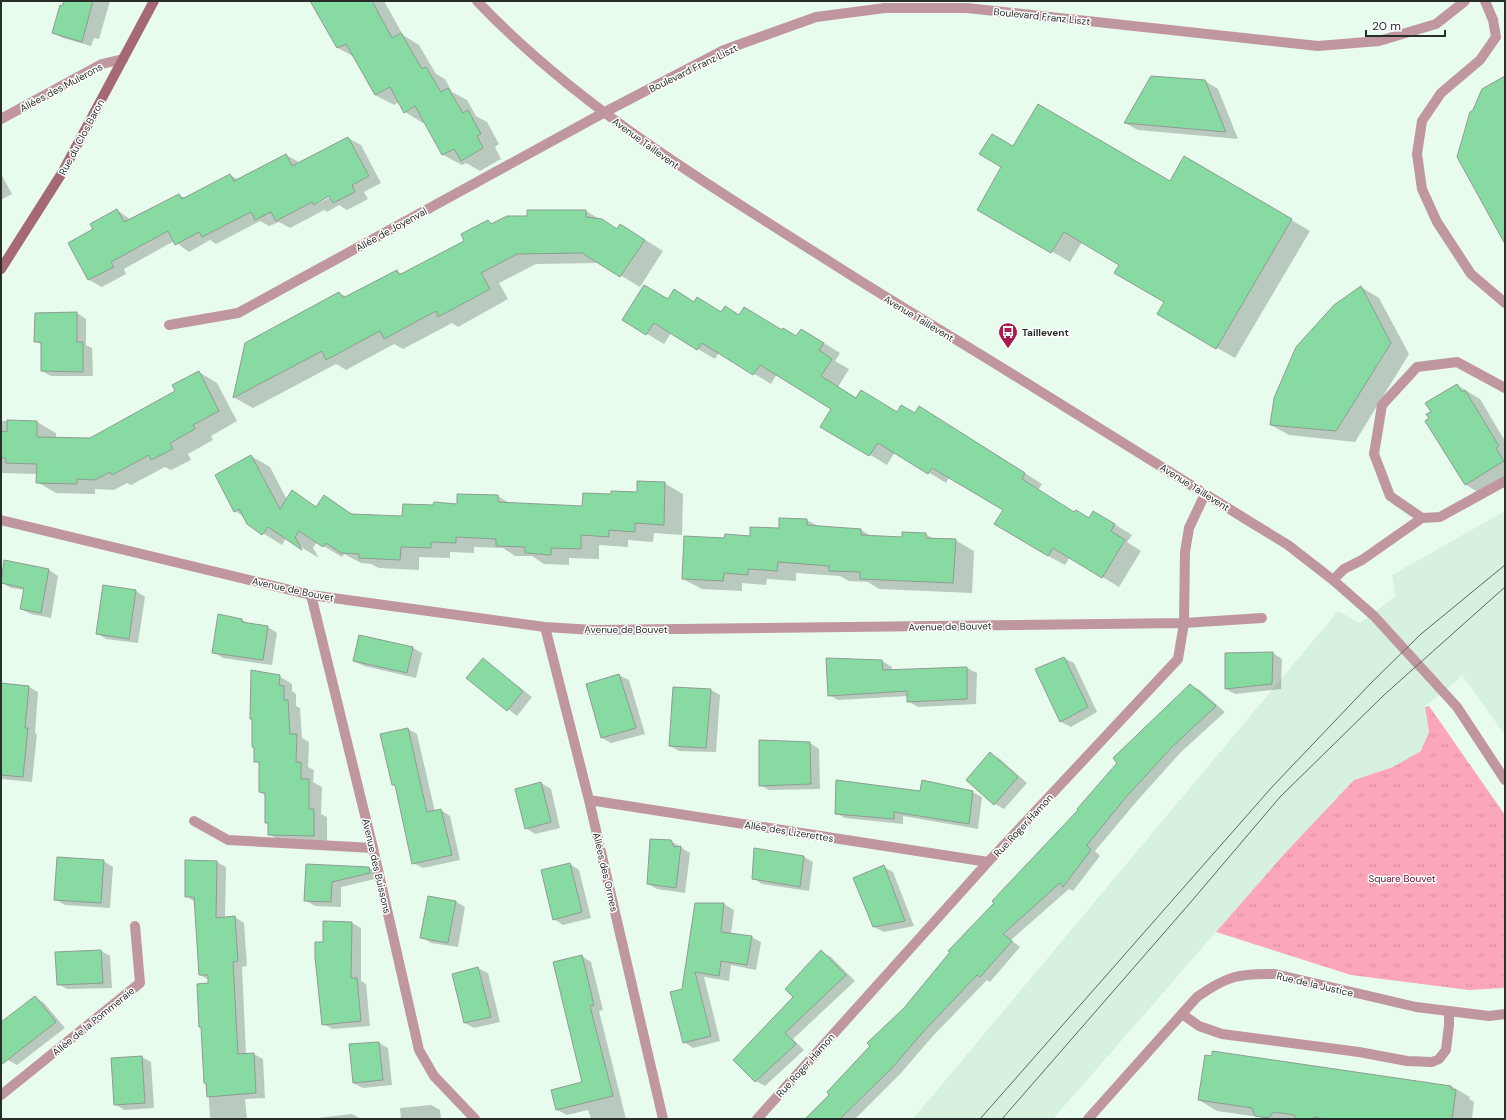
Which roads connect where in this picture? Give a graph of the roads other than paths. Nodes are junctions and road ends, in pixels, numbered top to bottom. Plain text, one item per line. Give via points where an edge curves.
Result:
1 (154, 1) edge
2 (477, 1) edge
3 (1465, 1) edge
4 (1485, 1) edge
5 (123, 59) junction
6 (605, 112) junction
7 (1, 119) edge
8 (1, 269) edge
9 (1505, 303) edge
10 (169, 325) dead end
11 (1505, 388) edge
12 (1505, 481) edge
13 (1205, 494) junction
14 (1422, 518) junction
15 (1, 520) edge
16 (1333, 580) junction
17 (311, 595) junction
18 (1262, 618) dead end
19 (1184, 623) junction
20 (545, 627) junction
21 (1505, 780) edge
22 (589, 800) junction
23 (194, 821) dead end
24 (373, 848) junction
25 (988, 862) junction
26 (136, 926) dead end
27 (1449, 1011) junction
28 (1182, 1014) junction
29 (1505, 1014) edge
30 (1, 1095) edge
31 (475, 1119) edge
32 (663, 1119) edge
33 (756, 1119) edge
34 (1088, 1119) edge

1 - 5 street, Rue du Clos Baron
2 - 6 street, Avenue Taillevent via 551,71
3 - 6 street, Boulevard Franz Liszt via 1436,24 1379,41 1318,46 967,8 885,8 816,17 724,50
4 - 9 street via 1493,20 1496,38 1480,60 1441,93 1422,121 1417,154 1422,188 1438,222 1471,274
5 - 7 street, Allées des Mulerons via 102,64
5 - 8 street, Rue du Clos Baron via 62,173
6 - 10 street, Allée de Joyenval via 238,313
6 - 13 street, Avenue Taillevent via 669,160 900,307
11 - 14 street via 1457,362 1450,362 1416,367 1382,405 1374,454 1390,496
12 - 14 street via 1440,516
13 - 16 street, Avenue Taillevent via 1288,545
13 - 19 street, Rue Roger Hamon via 1189,528 1184,552
14 - 16 street via 1362,560 1344,569
15 - 17 street, Avenue de Bouvet
16 - 21 street, Avenue Taillevent via 1374,616 1457,707
17 - 20 street, Avenue de Bouvet
17 - 24 street, Avenue des Buissons
18 - 19 street, Avenue de Bouvet
19 - 20 street, Avenue de Bouvet via 594,630
19 - 25 street, Rue Roger Hamon via 1178,659
20 - 22 street, Allées des Ormes
22 - 25 street, Allée des Lizerettes
22 - 32 street, Allées des Ormes
23 - 24 street via 228,840
24 - 31 street, Avenue des Buissons via 419,1050 434,1076
25 - 33 street, Rue Roger Hamon
26 - 30 street, Allée de la Pommeraie via 140,983
27 - 28 street, Rue de la Justice via 1416,1007 1275,974 1251,973 1232,976 1218,982 1197,997
27 - 28 street via 1446,1050 1439,1059 1432,1062 1407,1061 1222,1034 1199,1026
27 - 29 street, Rue de la Justice via 1489,1016
28 - 34 street, Rue de la Justice

